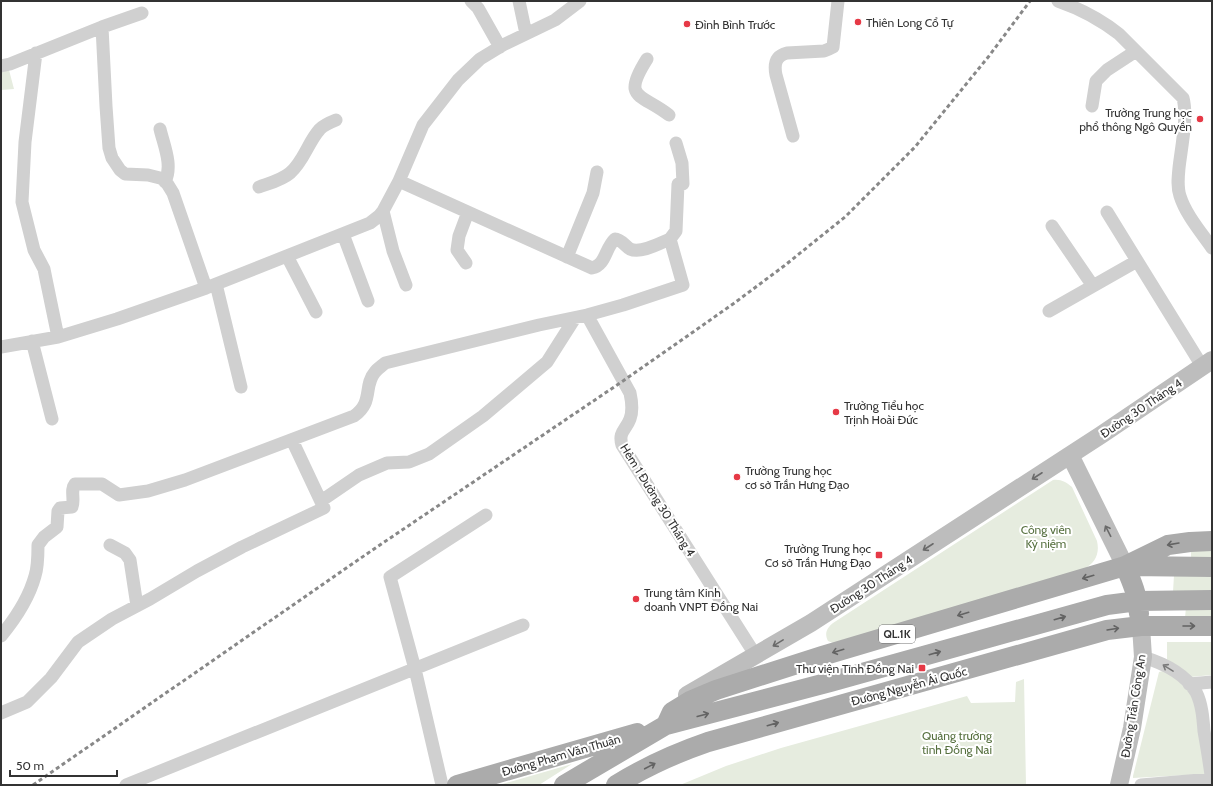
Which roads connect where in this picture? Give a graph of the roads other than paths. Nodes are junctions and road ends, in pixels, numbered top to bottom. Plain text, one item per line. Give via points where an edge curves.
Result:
1 (471, 1) edge
2 (519, 1) edge
3 (580, 1) edge
4 (838, 1) edge
5 (1058, 1) edge
6 (142, 13) dead end
7 (102, 27) junction
8 (526, 34) junction
9 (500, 47) junction
10 (1136, 51) junction
11 (36, 53) junction
12 (647, 59) dead end
13 (1, 66) edge
14 (1092, 106) dead end
15 (669, 115) dead end
16 (336, 120) dead end
17 (160, 129) dead end
18 (793, 136) dead end
19 (676, 143) dead end
20 (598, 172) dead end
21 (399, 181) junction
22 (166, 182) junction
23 (259, 187) dead end
24 (383, 211) junction
25 (468, 212) junction
26 (1107, 212) dead end
27 (1052, 226) dead end
28 (343, 234) junction
29 (670, 239) junction
30 (1212, 248) edge
31 (287, 256) junction
32 (567, 258) junction
33 (1137, 261) junction
34 (466, 263) dead end
35 (406, 284) dead end
36 (211, 286) junction
37 (1093, 286) junction
38 (368, 301) dead end
39 (316, 312) dead end
40 (1049, 312) dead end
41 (581, 317) junction
42 (58, 337) junction
43 (32, 341) junction
44 (1, 346) edge
45 (1207, 363) edge
46 (241, 387) dead end
47 (52, 419) dead end
48 (292, 440) junction
49 (1070, 455) junction
50 (321, 501) junction
51 (486, 515) dead end
52 (1212, 541) edge
53 (110, 545) dead end
54 (1125, 566) junction
55 (1212, 566) edge
56 (1212, 600) edge
57 (1138, 601) junction
58 (137, 606) junction
59 (523, 625) dead end
60 (1141, 626) junction
61 (1212, 626) edge
62 (1, 636) edge
63 (756, 656) junction
64 (1143, 657) junction
65 (415, 669) junction
66 (767, 673) junction
67 (1212, 682) edge
68 (1189, 684) junction
69 (1, 713) edge
70 (669, 718) junction
71 (1212, 780) edge
72 (126, 785) edge
73 (442, 785) edge
74 (457, 785) edge
75 (564, 785) edge
76 (616, 785) edge
77 (1119, 785) edge
78 (1141, 785) edge

1 - 9 street via 478,8
2 - 8 street
3 - 8 street via 555,20
4 - 18 street via 833,47 824,51 783,54 774,66
5 - 10 street via 1100,19
6 - 7 street
7 - 11 street
7 - 22 street via 109,148 112,158 125,174 154,176
8 - 9 street
9 - 21 street via 480,58 458,80 430,115 423,125
10 - 14 street via 1107,70 1096,81
10 - 30 street via 1183,98 1179,195
11 - 13 street
11 - 42 street via 25,142 22,202 34,250 44,269
12 - 15 street via 634,86 644,100
16 - 23 street via 321,128 290,173
17 - 22 street via 169,165
19 - 29 street via 682,163 676,231
20 - 32 street via 594,192
21 - 24 street
21 - 25 street
22 - 36 street via 173,193
24 - 28 street via 370,223
24 - 35 street via 393,251
25 - 32 street
25 - 34 street via 457,250
26 - 33 street
27 - 37 street
28 - 31 street
28 - 38 street
29 - 32 street via 641,250 630,249 615,238 603,261 592,268
29 - 41 street via 683,285
31 - 36 street
31 - 39 street
33 - 37 street
33 - 45 street
36 - 42 street
36 - 46 street
37 - 40 street
41 - 48 street via 538,325 385,363 375,372 366,403 360,412
41 - 50 street via 547,362 462,432 429,454 409,462 387,463 359,475
41 - 63 street, Hẻm 1 Đường 30 Tháng 4 via 632,400 631,418 621,434 622,445
42 - 43 street
43 - 44 street
43 - 47 street
45 - 49 main road, Đường 30 Tháng 4
48 - 50 street
48 - 62 street via 148,491 119,495 102,484 75,484 72,507 60,508 57,528 40,541 35,577 27,596
54 -> 49 main road
49 -> 63 main road, Đường 30 Tháng 4
50 - 58 street via 324,508 242,547
51 - 65 street via 390,576
52 -> 54 main road, Đường Nguyễn Ái Quốc / QL.1K via 1168,545
53 - 58 street via 125,553 130,560
54 - 55 main road, Đường Nguyễn Ái Quốc / QL.1K
54 - 57 main road
54 -> 66 main road, Đường Nguyễn Ái Quốc / QL.1K
56 - 57 main road, Đường Nguyễn Ái Quốc / QL.1K
57 - 60 main road
70 -> 57 main road, Đường Nguyễn Ái Quốc / QL.1K via 830,682 1094,608
58 - 69 street via 78,642 46,684 27,702
59 - 65 street
60 -> 61 main road, Đường Nguyễn Ái Quốc
60 - 64 main road, Đường Trần Công An
76 -> 60 main road, Đường Nguyễn Ái Quốc via 655,763 708,742 1101,632
63 - 66 main road
63 - 70 main road, Đường 30 Tháng 4 via 688,694
68 -> 64 street via 1168,667
64 - 77 main road, Đường Trần Công An via 1132,728
65 - 72 street
65 - 73 street
66 - 70 main road, Đường Nguyễn Ái Quốc / QL.1K via 704,694 690,701
67 - 68 street
68 - 71 street via 1201,706
70 - 74 main road, Đường Phạm Văn Thuận
70 - 75 main road, Đường Nguyễn Ái Quốc / QL.1K
71 - 78 street

